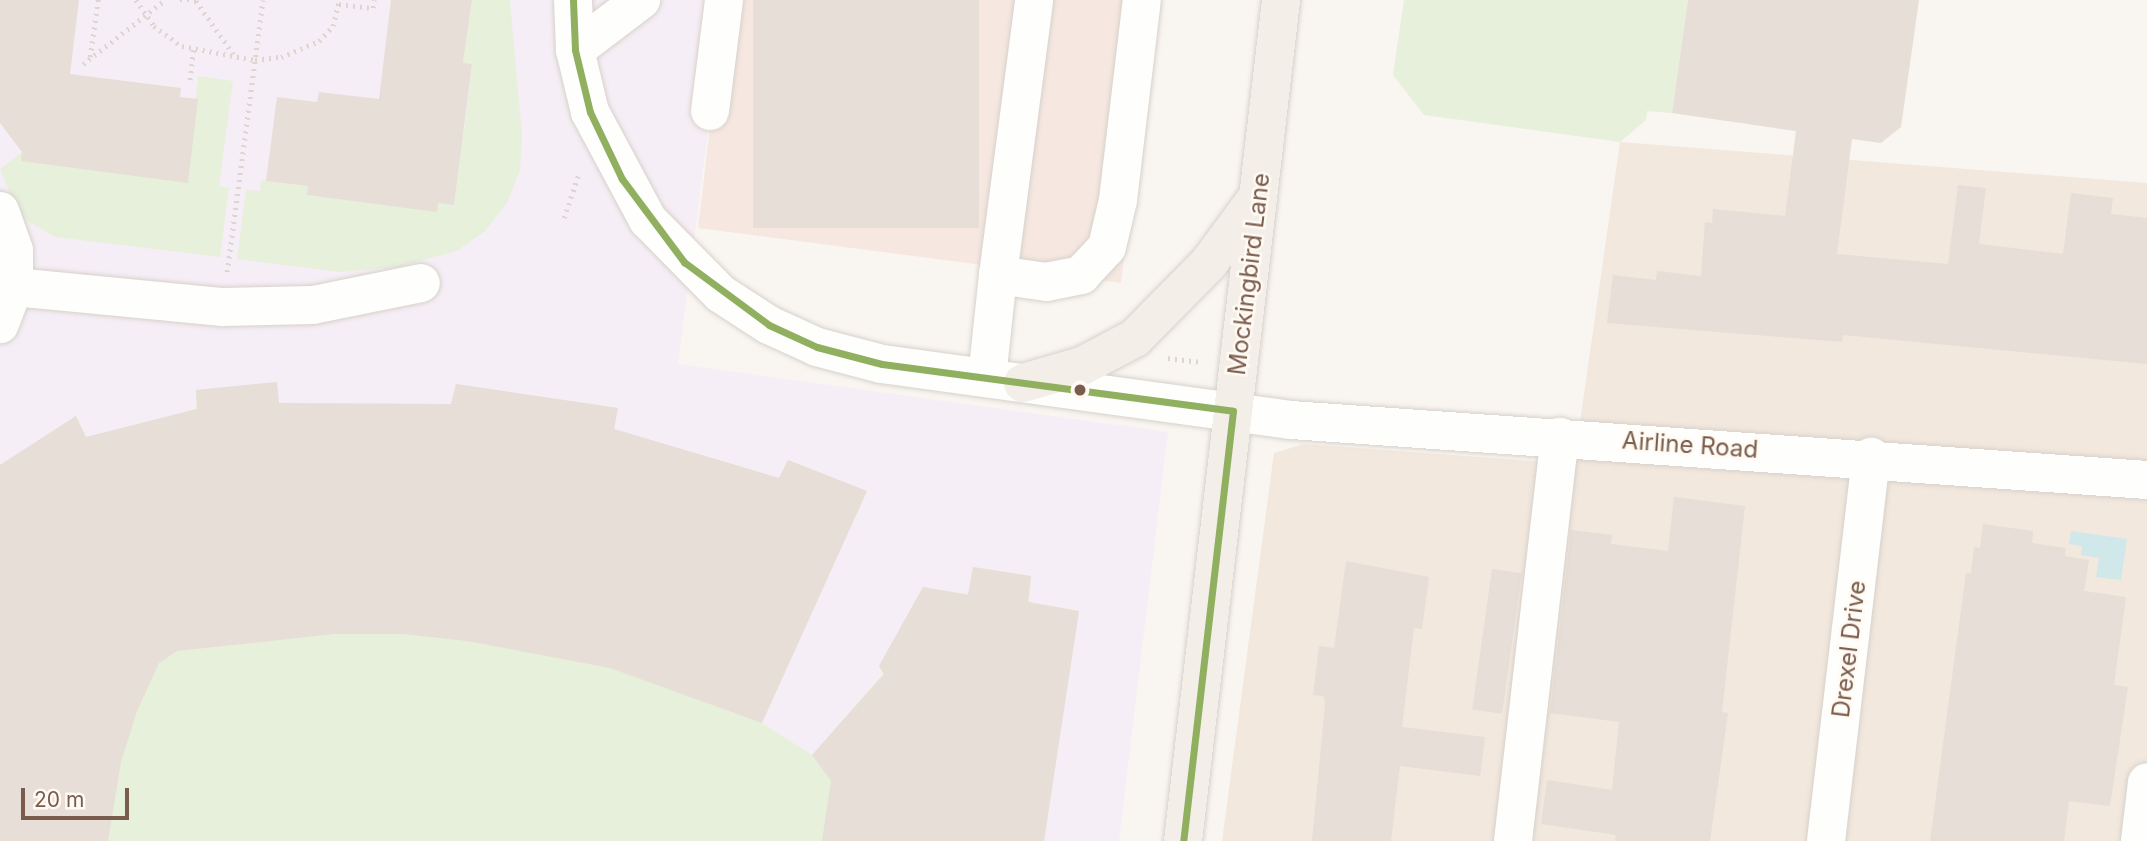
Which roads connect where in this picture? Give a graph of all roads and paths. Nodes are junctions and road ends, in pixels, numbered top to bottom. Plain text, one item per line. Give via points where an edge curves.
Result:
1 (98, 0) edge
2 (136, 0) edge
3 (165, 0) edge
4 (180, 0) edge
5 (197, 0) edge
6 (263, 0) edge
7 (374, 0) edge
8 (573, 0) edge
9 (641, 0) edge
10 (724, 0) edge
11 (1034, 0) edge
12 (1142, 0) edge
13 (1281, 0) edge
14 (339, 2) edge
15 (144, 16) junction
16 (193, 49) junction
17 (575, 50) junction
18 (90, 58) junction
19 (236, 58) junction
20 (255, 60) junction
21 (83, 64) dead end
22 (190, 80) dead end
23 (710, 111) dead end
24 (1258, 197) junction
25 (0, 211) edge
26 (998, 275) junction
27 (421, 283) dead end
28 (14, 287) junction
29 (223, 307) junction
30 (0, 324) edge
31 (1184, 360) dead end
32 (1205, 363) dead end
33 (1005, 380) junction
34 (1233, 411) junction
35 (1560, 437) junction
36 (1871, 457) junction
37 (2147, 480) edge
38 (2147, 782) edge
39 (1183, 841) edge
40 (1513, 841) edge
41 (1826, 841) edge
42 (2140, 841) edge

1 - 18 path
2 - 15 path
3 - 15 path
4 - 5 path
5 - 19 path
6 - 20 path
7 - 14 path via 373,8
8 - 17 street, Airline Road
9 - 17 street
10 - 23 street
11 - 26 street
12 - 26 street via 1118,200 1107,247 1081,275 1046,282
13 - 24 main road, Mockingbird Lane
14 - 20 path via 333,26 319,41 281,57
15 - 16 path
15 - 18 path
16 - 19 path
16 - 22 path
17 - 33 street, Airline Road via 590,112 622,179 684,262 721,294 769,325 817,347 882,364
18 - 21 path
19 - 20 path
20 - 29 path
24 - 33 main road via 1209,263 1135,338 1082,366
24 - 34 main road, Mockingbird Lane
25 - 28 street via 14,250
26 - 33 street
27 - 29 street via 313,305
28 - 29 street
28 - 30 street
31 - 32 path
33 - 34 street, Airline Road
34 - 35 street, Airline Road via 1291,420
34 - 39 main road, Mockingbird Lane
35 - 36 street, Airline Road
35 - 40 street
36 - 37 street, Airline Road
36 - 41 street, Drexel Drive
38 - 42 street

